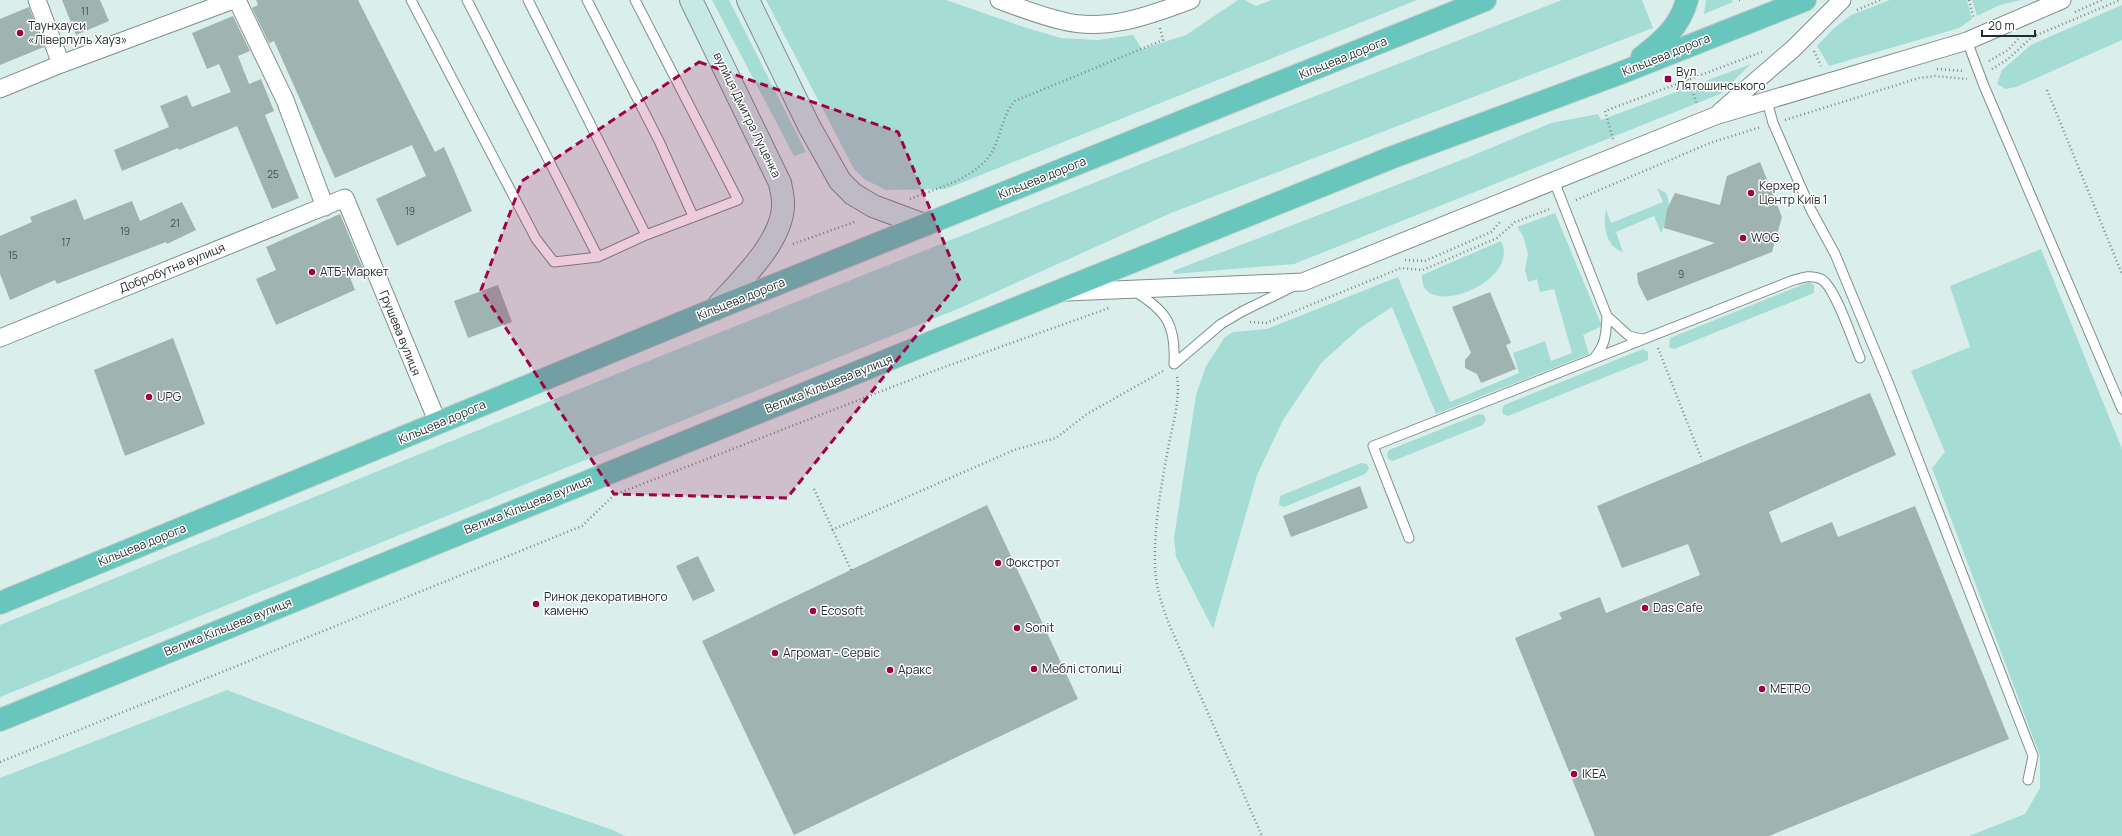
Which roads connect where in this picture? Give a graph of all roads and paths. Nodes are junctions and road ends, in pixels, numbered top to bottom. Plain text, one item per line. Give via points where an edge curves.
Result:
1 (37, 0) edge
2 (233, 0) edge
3 (237, 0) edge
4 (411, 0) edge
5 (467, 0) edge
6 (528, 0) edge
7 (587, 0) edge
8 (635, 0) edge
9 (691, 0) edge
10 (748, 0) edge
11 (999, 0) edge
12 (1191, 0) edge
13 (1485, 0) edge
14 (1687, 0) edge
15 (1805, 0) edge
16 (1842, 0) edge
17 (1969, 0) edge
18 (2102, 0) edge
19 (2120, 0) edge
20 (2065, 7) edge
21 (1157, 13) junction
22 (1975, 22) dead end
23 (2022, 36) dead end
24 (1967, 41) junction
25 (1760, 52) dead end
26 (61, 64) junction
27 (1977, 66) junction
28 (1932, 69) dead end
29 (1992, 69) dead end
30 (1618, 74) junction
31 (1968, 78) dead end
32 (1688, 80) junction
33 (0, 89) edge
34 (2047, 90) dead end
35 (1767, 101) junction
36 (1697, 106) dead end
37 (1715, 116) junction
38 (1773, 123) junction
39 (1613, 139) dead end
40 (1554, 180) junction
41 (344, 198) joint
42 (1563, 205) junction
43 (325, 207) junction
44 (884, 211) junction
45 (693, 216) junction
46 (1504, 219) dead end
47 (924, 225) junction
48 (646, 235) junction
49 (764, 251) junction
50 (598, 257) junction
51 (1403, 260) dead end
52 (2122, 274) edge
53 (1303, 282) junction
54 (1129, 288) junction
55 (1057, 292) junction
56 (1116, 306) dead end
57 (715, 309) junction
58 (1242, 311) junction
59 (1607, 316) junction
60 (1653, 334) junction
61 (0, 338) edge
62 (1642, 339) junction
63 (1594, 358) junction
64 (1860, 358) dead end
65 (1174, 364) junction
66 (2122, 409) edge
67 (438, 423) junction
68 (1702, 460) dead end
69 (814, 489) dead end
70 (832, 530) junction
71 (1409, 538) dead end
72 (851, 570) dead end
73 (0, 603) edge
74 (0, 720) edge
75 (0, 762) edge
76 (2028, 780) dead end
77 (1262, 836) edge

1 - 26 street
2 - 26 street
3 - 43 street via 285,100
4 - 50 lane via 536,239 554,262
5 - 50 lane
6 - 48 lane
7 - 45 lane via 659,141
8 - 45 lane via 738,200
9 - 49 main road, вулиця Дмитра Луценка via 780,183 784,202 780,225
10 - 44 main road via 809,126 840,181 853,194
11 - 21 street via 1064,22 1119,22
12 - 21 street
13 - 47 highway, Кільцева дорога
14 - 30 highway via 1683,14 1664,41
15 - 30 highway, Кільцева дорога
16 - 37 street via 1794,48
17 - 22 path
18 - 20 path
19 - 29 path via 2032,37 2008,59
20 - 24 street
21 - 44 path via 1163,40 1022,97 1009,108 992,153 982,164 968,174
23 - 27 path via 1998,56
24 - 27 lane
24 - 35 street
25 - 32 path
26 - 33 street
27 - 28 path via 1966,71
27 - 66 lane
30 - 55 highway, Кільцева дорога via 1393,157
31 - 38 path via 1920,78
32 - 36 path
32 - 39 path via 1605,111
34 - 52 path
35 - 37 street
35 - 38 lane
37 - 40 street
38 - 42 path via 1710,143
38 - 76 lane via 1811,210 1834,254 1885,375 2033,756
40 - 42 lane
40 - 53 street
41 - 43 street, Добробутна вулиця
41 - 67 street, Грушева вулиця
42 - 58 path via 1515,222 1497,238 1423,270 1401,268 1266,323 1253,323 1246,319
42 - 59 lane
43 - 61 street, Добробутна вулиця
44 - 47 main road
44 - 49 path via 798,242
45 - 48 lane
46 - 51 path via 1491,232 1425,261
47 - 57 highway, Кільцева дорога
48 - 50 lane
49 - 57 main road, вулиця Дмитра Луценка
53 - 54 street
53 - 58 lane
54 - 55 street
54 - 65 lane via 1148,300 1166,317 1175,343
55 - 74 highway, Велика Кільцева вулиця
56 - 75 path via 936,370 614,495 582,526
57 - 67 highway, Кільцева дорога
58 - 65 lane via 1221,324
59 - 62 lane via 1629,336
59 - 63 lane via 1603,348
60 - 62 lane
60 - 64 lane via 1808,276 1826,282 1831,289
60 - 68 path
62 - 63 lane
63 - 71 lane via 1373,446
65 - 70 path via 1087,414 1056,438 1014,450
65 - 77 path via 1178,386 1158,505 1155,565 1159,594 1169,624
67 - 73 highway, Кільцева дорога
69 - 70 path
70 - 72 path

